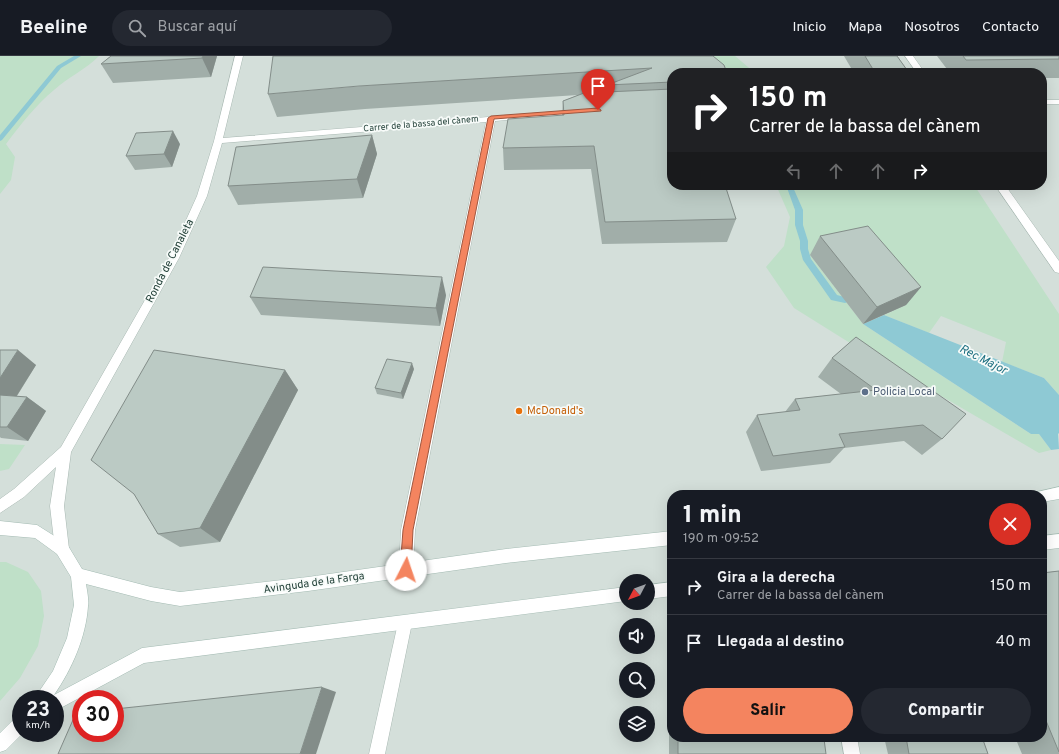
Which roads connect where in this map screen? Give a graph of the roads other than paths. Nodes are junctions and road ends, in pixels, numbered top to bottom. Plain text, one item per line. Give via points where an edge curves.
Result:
1 (239, 56) edge
2 (910, 56) edge
3 (918, 68) edge
4 (1047, 102) edge
5 (1059, 102) edge
6 (583, 111) edge
7 (491, 118) junction
8 (218, 142) junction
9 (1004, 190) edge
10 (1059, 269) edge
11 (65, 451) junction
12 (1059, 493) edge
13 (1047, 495) edge
14 (0, 507) edge
15 (0, 528) edge
16 (667, 539) edge
17 (1059, 541) edge
18 (1047, 542) edge
19 (62, 549) junction
20 (406, 570) junction
21 (78, 575) junction
22 (667, 590) edge
23 (655, 591) edge
24 (619, 595) edge
25 (405, 623) junction
26 (48, 690) edge
27 (64, 698) edge
28 (12, 733) edge
29 (850, 742) edge
30 (0, 744) edge
31 (377, 754) edge
32 (852, 754) edge

1 - 8 street, Ronda de Canaleta
2 - 3 street
4 - 5 street
6 - 7 street, Carrer de la bassa del cànem
7 - 8 street, Carrer de la bassa del cànem
7 - 20 street via 408,530
8 - 11 street, Ronda de Canaleta via 202,196 174,258
9 - 10 street
11 - 14 street, Ronda de Canaleta
11 - 19 street, Ronda de Canaleta via 57,506
12 - 13 street
15 - 19 street via 37,532
16 - 20 street, Avinguda de la Farga
17 - 18 street
19 - 21 street
20 - 21 street, Avinguda de la Farga via 180,599
21 - 26 street via 81,605 74,639 58,676
22 - 23 street
24 - 25 street
25 - 27 street via 142,656
25 - 31 street
28 - 30 street
29 - 32 street

